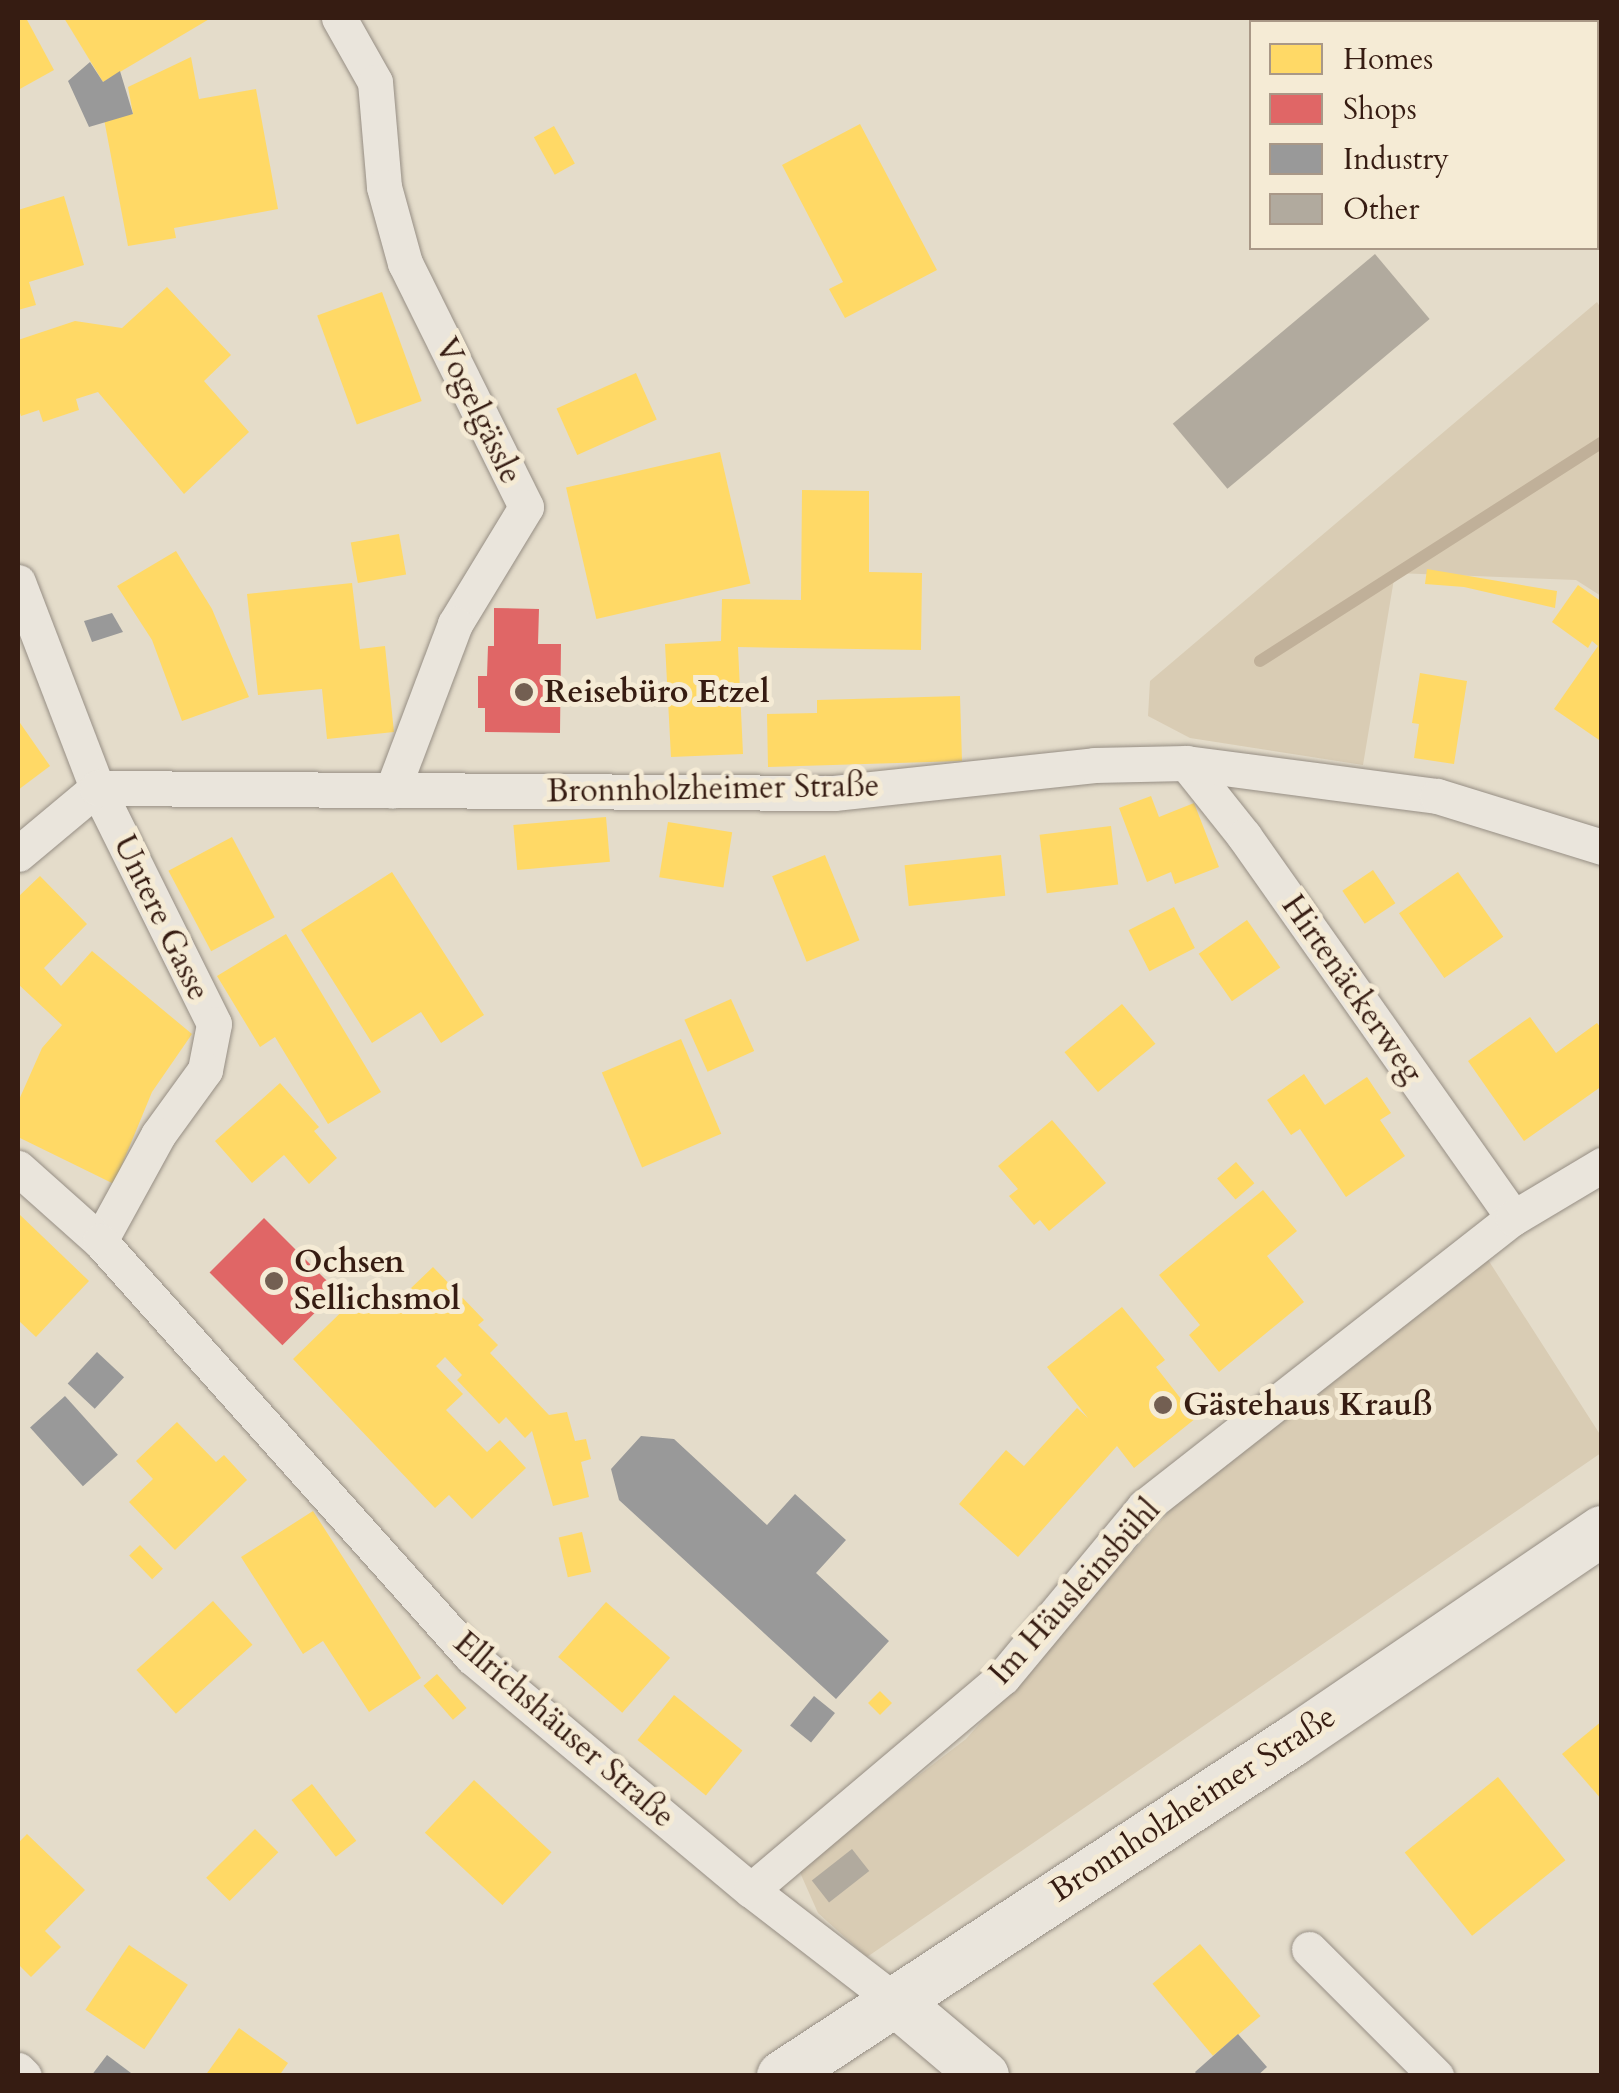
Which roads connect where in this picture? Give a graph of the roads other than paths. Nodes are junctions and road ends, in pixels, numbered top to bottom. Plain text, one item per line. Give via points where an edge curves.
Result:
1 (339, 18) edge
2 (18, 582) edge
3 (1186, 763) junction
4 (98, 788) junction
5 (392, 791) junction
6 (1602, 848) edge
7 (18, 854) edge
8 (1602, 1165) edge
9 (18, 1168) edge
10 (1513, 1218) junction
11 (100, 1241) junction
12 (1602, 1531) edge
13 (752, 1890) junction
14 (1309, 1950) dead end
15 (894, 2000) junction
16 (782, 2076) edge
17 (984, 2076) edge
18 (1436, 2076) edge

1 - 5 street, Vogelgässle via 375,82 384,186 406,263 526,507 455,624
2 - 4 street, Untere Gasse
3 - 5 street, Bronnholzheimer Straße via 1094,765 834,793
3 - 6 street, Bronnholzheimer Straße via 1436,796
3 - 10 street, Hirtenäckerweg
4 - 5 street, Bronnholzheimer Straße
4 - 7 street
4 - 11 street, Untere Gasse via 214,1024 205,1070 158,1135
8 - 10 street, Im Häusleinsbühl
9 - 11 street, Ellrichshäuser Straße
10 - 13 street, Im Häusleinsbühl via 1144,1507 1003,1677
11 - 13 street, Ellrichshäuser Straße via 472,1658
12 - 15 street, Bronnholzheimer Straße
13 - 15 street, Ellrichshäuser Straße
14 - 18 street
15 - 16 street, Bronnholzheimer Straße
15 - 17 street, Ellrichshäuser Straße

